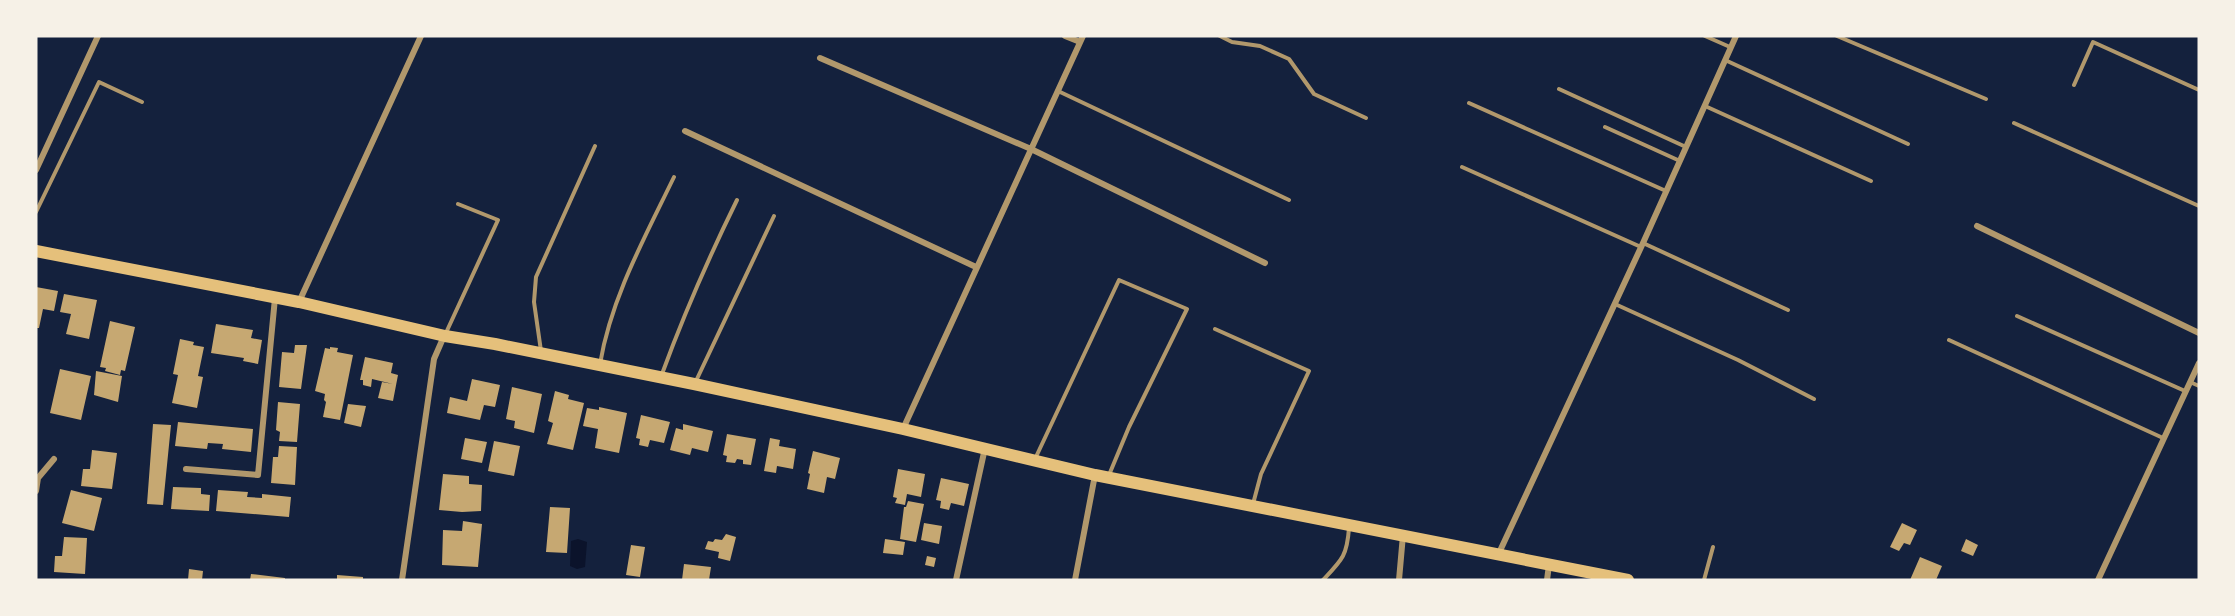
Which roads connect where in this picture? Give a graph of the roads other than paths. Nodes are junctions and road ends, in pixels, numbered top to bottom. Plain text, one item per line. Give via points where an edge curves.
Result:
1 (98, 36) edge
2 (421, 36) edge
3 (1065, 36) edge
4 (1220, 36) edge
5 (1705, 36) edge
6 (1736, 36) edge
7 (1837, 36) edge
8 (1081, 39) edge
9 (1731, 47) junction
10 (820, 58) dead end
11 (1725, 60) junction
12 (2074, 85) dead end
13 (1559, 89) dead end
14 (2199, 90) edge
15 (1058, 91) junction
16 (1986, 99) dead end
17 (142, 102) dead end
18 (1469, 103) dead end
19 (1705, 106) junction
20 (1366, 118) dead end
21 (2014, 123) dead end
22 (1605, 127) dead end
23 (685, 131) dead end
24 (1908, 144) dead end
25 (595, 146) dead end
26 (1686, 147) junction
27 (1031, 149) junction
28 (1680, 161) junction
29 (1462, 166) dead end
30 (36, 170) edge
31 (674, 177) dead end
32 (1872, 181) dead end
33 (1666, 191) junction
34 (737, 200) dead end
35 (1289, 200) dead end
36 (458, 204) dead end
37 (2199, 206) edge
38 (36, 212) edge
39 (774, 216) dead end
40 (1977, 226) dead end
41 (1642, 245) junction
42 (36, 251) edge
43 (1265, 263) dead end
44 (976, 267) junction
45 (275, 297) junction
46 (299, 302) junction
47 (1615, 304) junction
48 (1788, 309) dead end
49 (2018, 316) dead end
50 (1215, 330) dead end
51 (2199, 333) edge
52 (445, 336) junction
53 (1949, 340) dead end
54 (542, 353) junction
55 (2199, 363) edge
56 (600, 365) junction
57 (661, 378) junction
58 (2190, 382) junction
59 (694, 384) junction
60 (2199, 386) edge
61 (2186, 392) junction
62 (1814, 399) dead end
63 (903, 429) junction
64 (2164, 439) junction
65 (985, 447) junction
66 (54, 459) dead end
67 (1035, 459) junction
68 (186, 469) dead end
69 (1095, 474) junction
70 (1108, 477) junction
71 (36, 491) edge
72 (1252, 505) junction
73 (1349, 524) junction
74 (1404, 535) junction
75 (1713, 547) dead end
76 (1499, 553) junction
77 (1549, 565) junction
78 (1588, 576) edge
79 (402, 580) edge
80 (956, 580) edge
81 (1075, 580) edge
82 (1323, 580) edge
83 (1399, 580) edge
84 (1547, 580) edge
85 (1628, 580) edge
86 (1704, 580) edge
87 (2098, 580) edge

1 - 30 street
2 - 46 street
3 - 8 street
4 - 20 lane via 1260,46 1289,59 1314,94
5 - 9 lane
6 - 9 street
7 - 16 lane
8 - 15 street
9 - 11 street
10 - 27 street
11 - 19 street
11 - 24 lane
12 - 14 lane via 2092,42
13 - 26 lane
15 - 27 street
15 - 35 lane
17 - 38 lane via 99,82
18 - 33 lane
19 - 26 street
19 - 32 lane
21 - 37 lane
22 - 28 lane
23 - 44 street
25 - 54 lane via 536,277 534,302
26 - 28 street
27 - 43 street
27 - 44 street
28 - 33 street
29 - 41 lane
31 - 56 lane via 610,319
33 - 41 street
34 - 57 lane via 710,255
36 - 52 lane via 498,220
39 - 59 lane
40 - 51 street
41 - 47 street
41 - 48 lane
42 - 45 main road
44 - 63 street
45 - 46 main road
45 - 68 street via 258,475
46 - 52 main road
47 - 62 lane
47 - 76 street
49 - 61 lane
50 - 72 lane via 1309,371 1261,474
52 - 54 main road
52 - 79 street via 434,359
53 - 64 lane
54 - 56 main road
55 - 58 street
56 - 57 main road
57 - 59 main road
58 - 60 lane
58 - 61 street
59 - 63 main road
61 - 64 street
63 - 65 main road
64 - 87 street
65 - 67 main road
65 - 80 street
66 - 71 street via 38,478
67 - 69 main road
67 - 70 lane via 1119,280 1187,309
69 - 70 main road
69 - 81 street
70 - 72 main road
72 - 73 main road
73 - 74 main road
73 - 82 lane via 1347,550
74 - 76 main road
74 - 83 street
75 - 86 lane
76 - 77 main road
77 - 78 main road
77 - 84 street
78 - 85 main road

